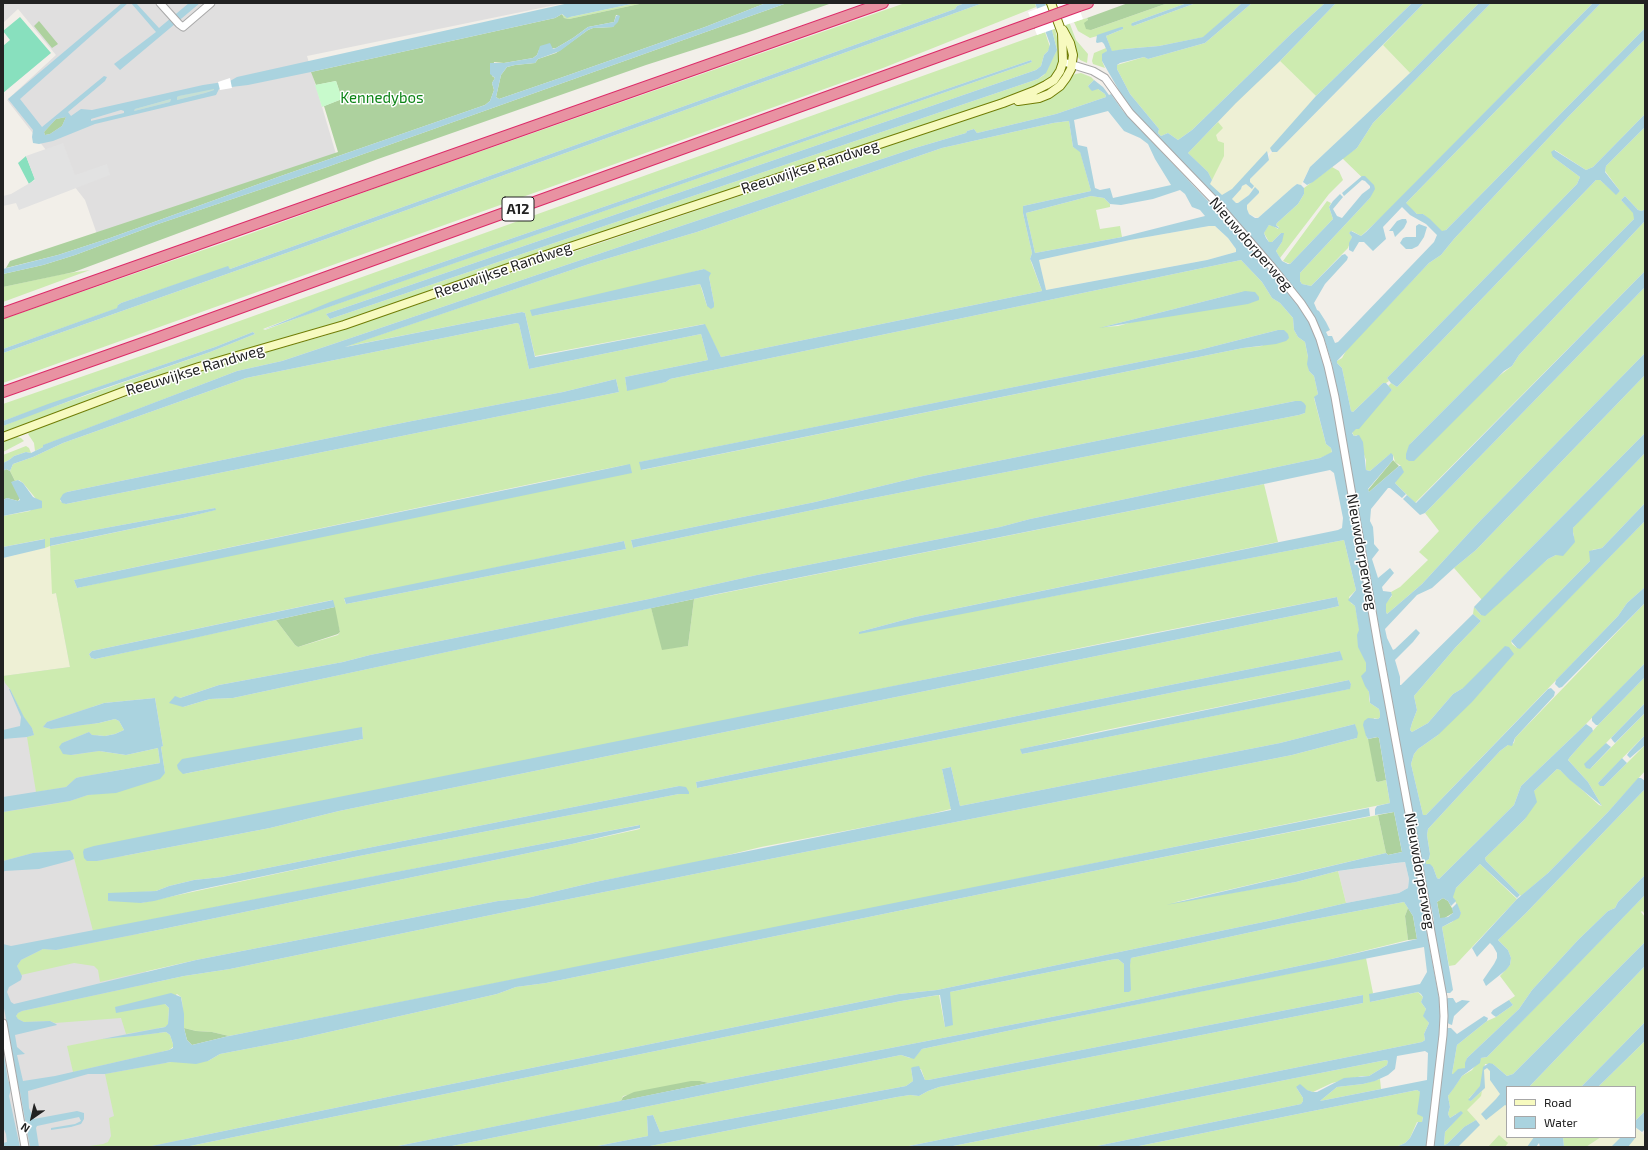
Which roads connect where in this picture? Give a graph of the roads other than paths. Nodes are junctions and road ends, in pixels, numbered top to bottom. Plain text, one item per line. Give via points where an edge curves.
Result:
1 (160, 3) edge
2 (210, 3) edge
3 (884, 3) edge
4 (1052, 3) edge
5 (1083, 5) edge
6 (1060, 26) junction
7 (1063, 62) junction
8 (1072, 65) junction
9 (1004, 103) junction
10 (3, 313) edge
11 (3, 392) edge
12 (3, 437) edge
13 (3, 1023) edge
14 (26, 1147) edge
15 (1430, 1147) edge

1 - 2 street via 181,26
3 - 10 highway
4 - 6 main road
5 - 11 highway, A12, bridge
6 - 7 main road
6 - 8 main road via 1071,46
7 - 8 street, Nieuwdorperweg
7 - 9 main road, Reeuwijkse Randweg via 1058,74 1049,84
8 - 9 main road, Reeuwijkse Randweg via 1064,81 1052,92 1039,98
8 - 15 street, Nieuwdorperweg via 1093,71 1105,78 1130,113 1215,201 1272,267 1301,303 1320,339 1335,397 1442,997 1444,1035
9 - 12 main road, Reeuwijkse Randweg via 344,325 128,390
13 - 14 street

